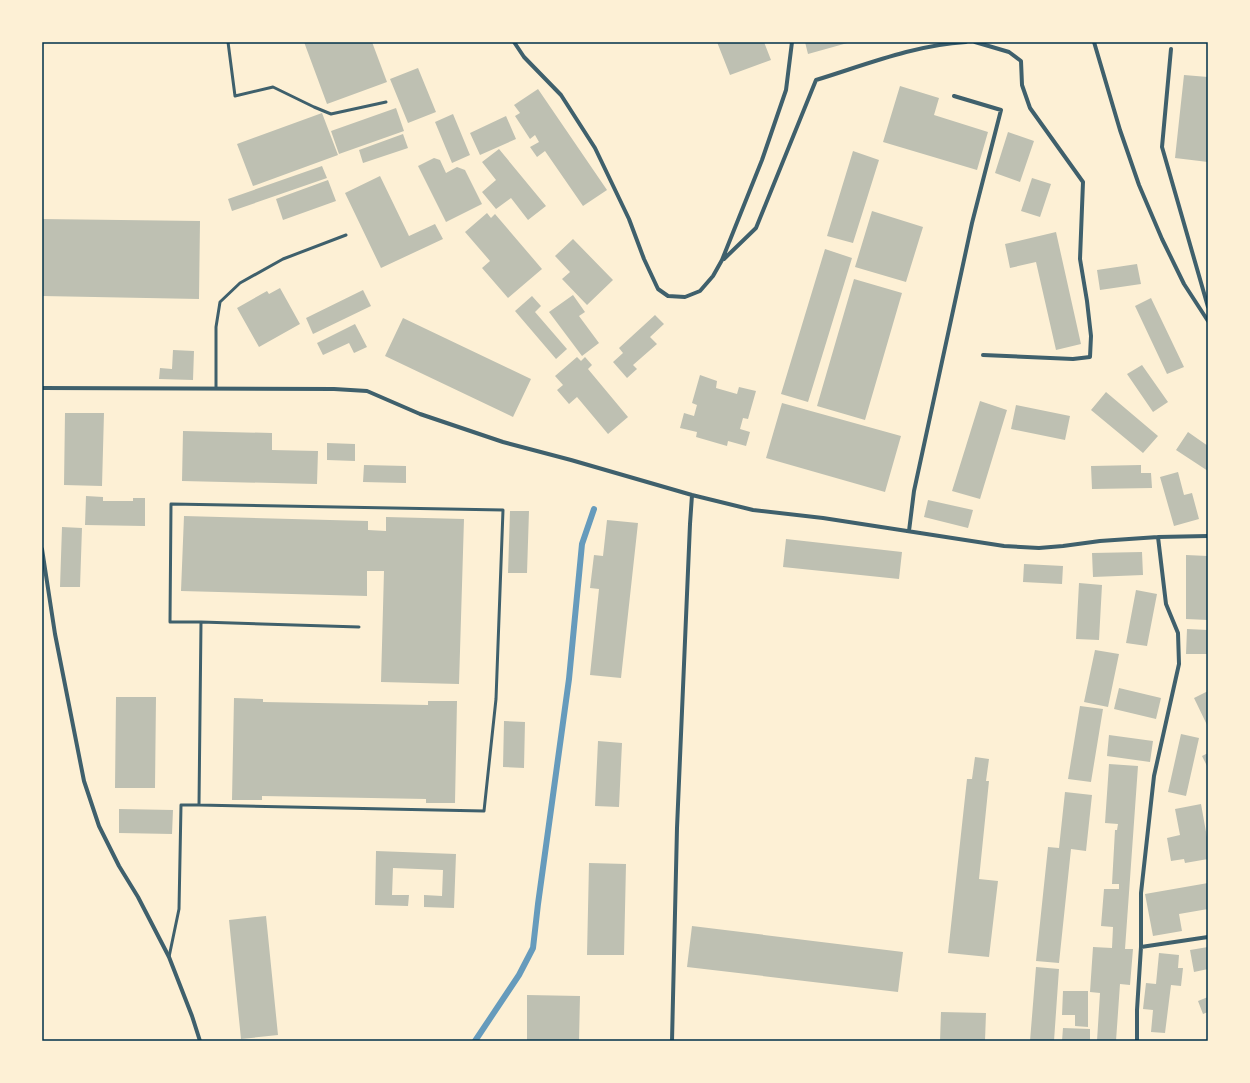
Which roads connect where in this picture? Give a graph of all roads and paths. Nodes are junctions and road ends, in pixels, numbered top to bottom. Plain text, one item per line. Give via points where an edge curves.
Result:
1 (228, 42) edge
2 (514, 42) edge
3 (792, 42) edge
4 (966, 42) edge
5 (975, 42) edge
6 (1094, 42) edge
7 (1171, 48) dead end
8 (954, 96) dead end
9 (386, 102) dead end
10 (346, 235) dead end
11 (722, 260) junction
12 (1208, 307) edge
13 (1208, 321) edge
14 (983, 354) dead end
15 (42, 388) edge
16 (216, 388) junction
17 (692, 496) junction
18 (909, 531) junction
19 (1208, 536) edge
20 (1158, 537) junction
21 (42, 549) edge
22 (202, 622) junction
23 (359, 627) dead end
24 (199, 805) junction
25 (1208, 937) edge
26 (1141, 947) junction
27 (169, 957) junction
28 (200, 1041) edge
29 (672, 1041) edge
30 (1137, 1041) edge

1 - 9 lane via 235,96 273,87 331,114
2 - 11 street via 524,58 561,95 595,148 629,219 658,289 668,296 685,297 700,291
3 - 11 street via 786,90
4 - 11 street via 946,43 892,56 816,80 756,228
5 - 14 street via 1009,52 1021,61 1022,85 1030,108 1083,182 1080,259 1091,336 1090,357 1073,359
6 - 13 street via 1139,185 1184,284
7 - 12 street via 1162,147
8 - 18 street via 1001,110 970,230 914,491
10 - 16 lane via 283,260 240,283 220,302 216,327
15 - 16 street
16 - 17 street via 368,391 420,414 503,442
17 - 18 street via 753,510
17 - 29 street via 677,820
18 - 20 street via 1004,546 1039,548 1100,540
19 - 20 street
20 - 26 street via 1166,604 1178,633 1179,664 1154,776 1141,893
21 - 27 street via 55,634 84,780 99,826
22 - 23 lane
22 - 24 lane
22 - 24 lane via 170,622 171,504 503,510 496,699 484,810
24 - 27 lane via 181,805 179,909
25 - 26 street
26 - 30 street
27 - 28 street

